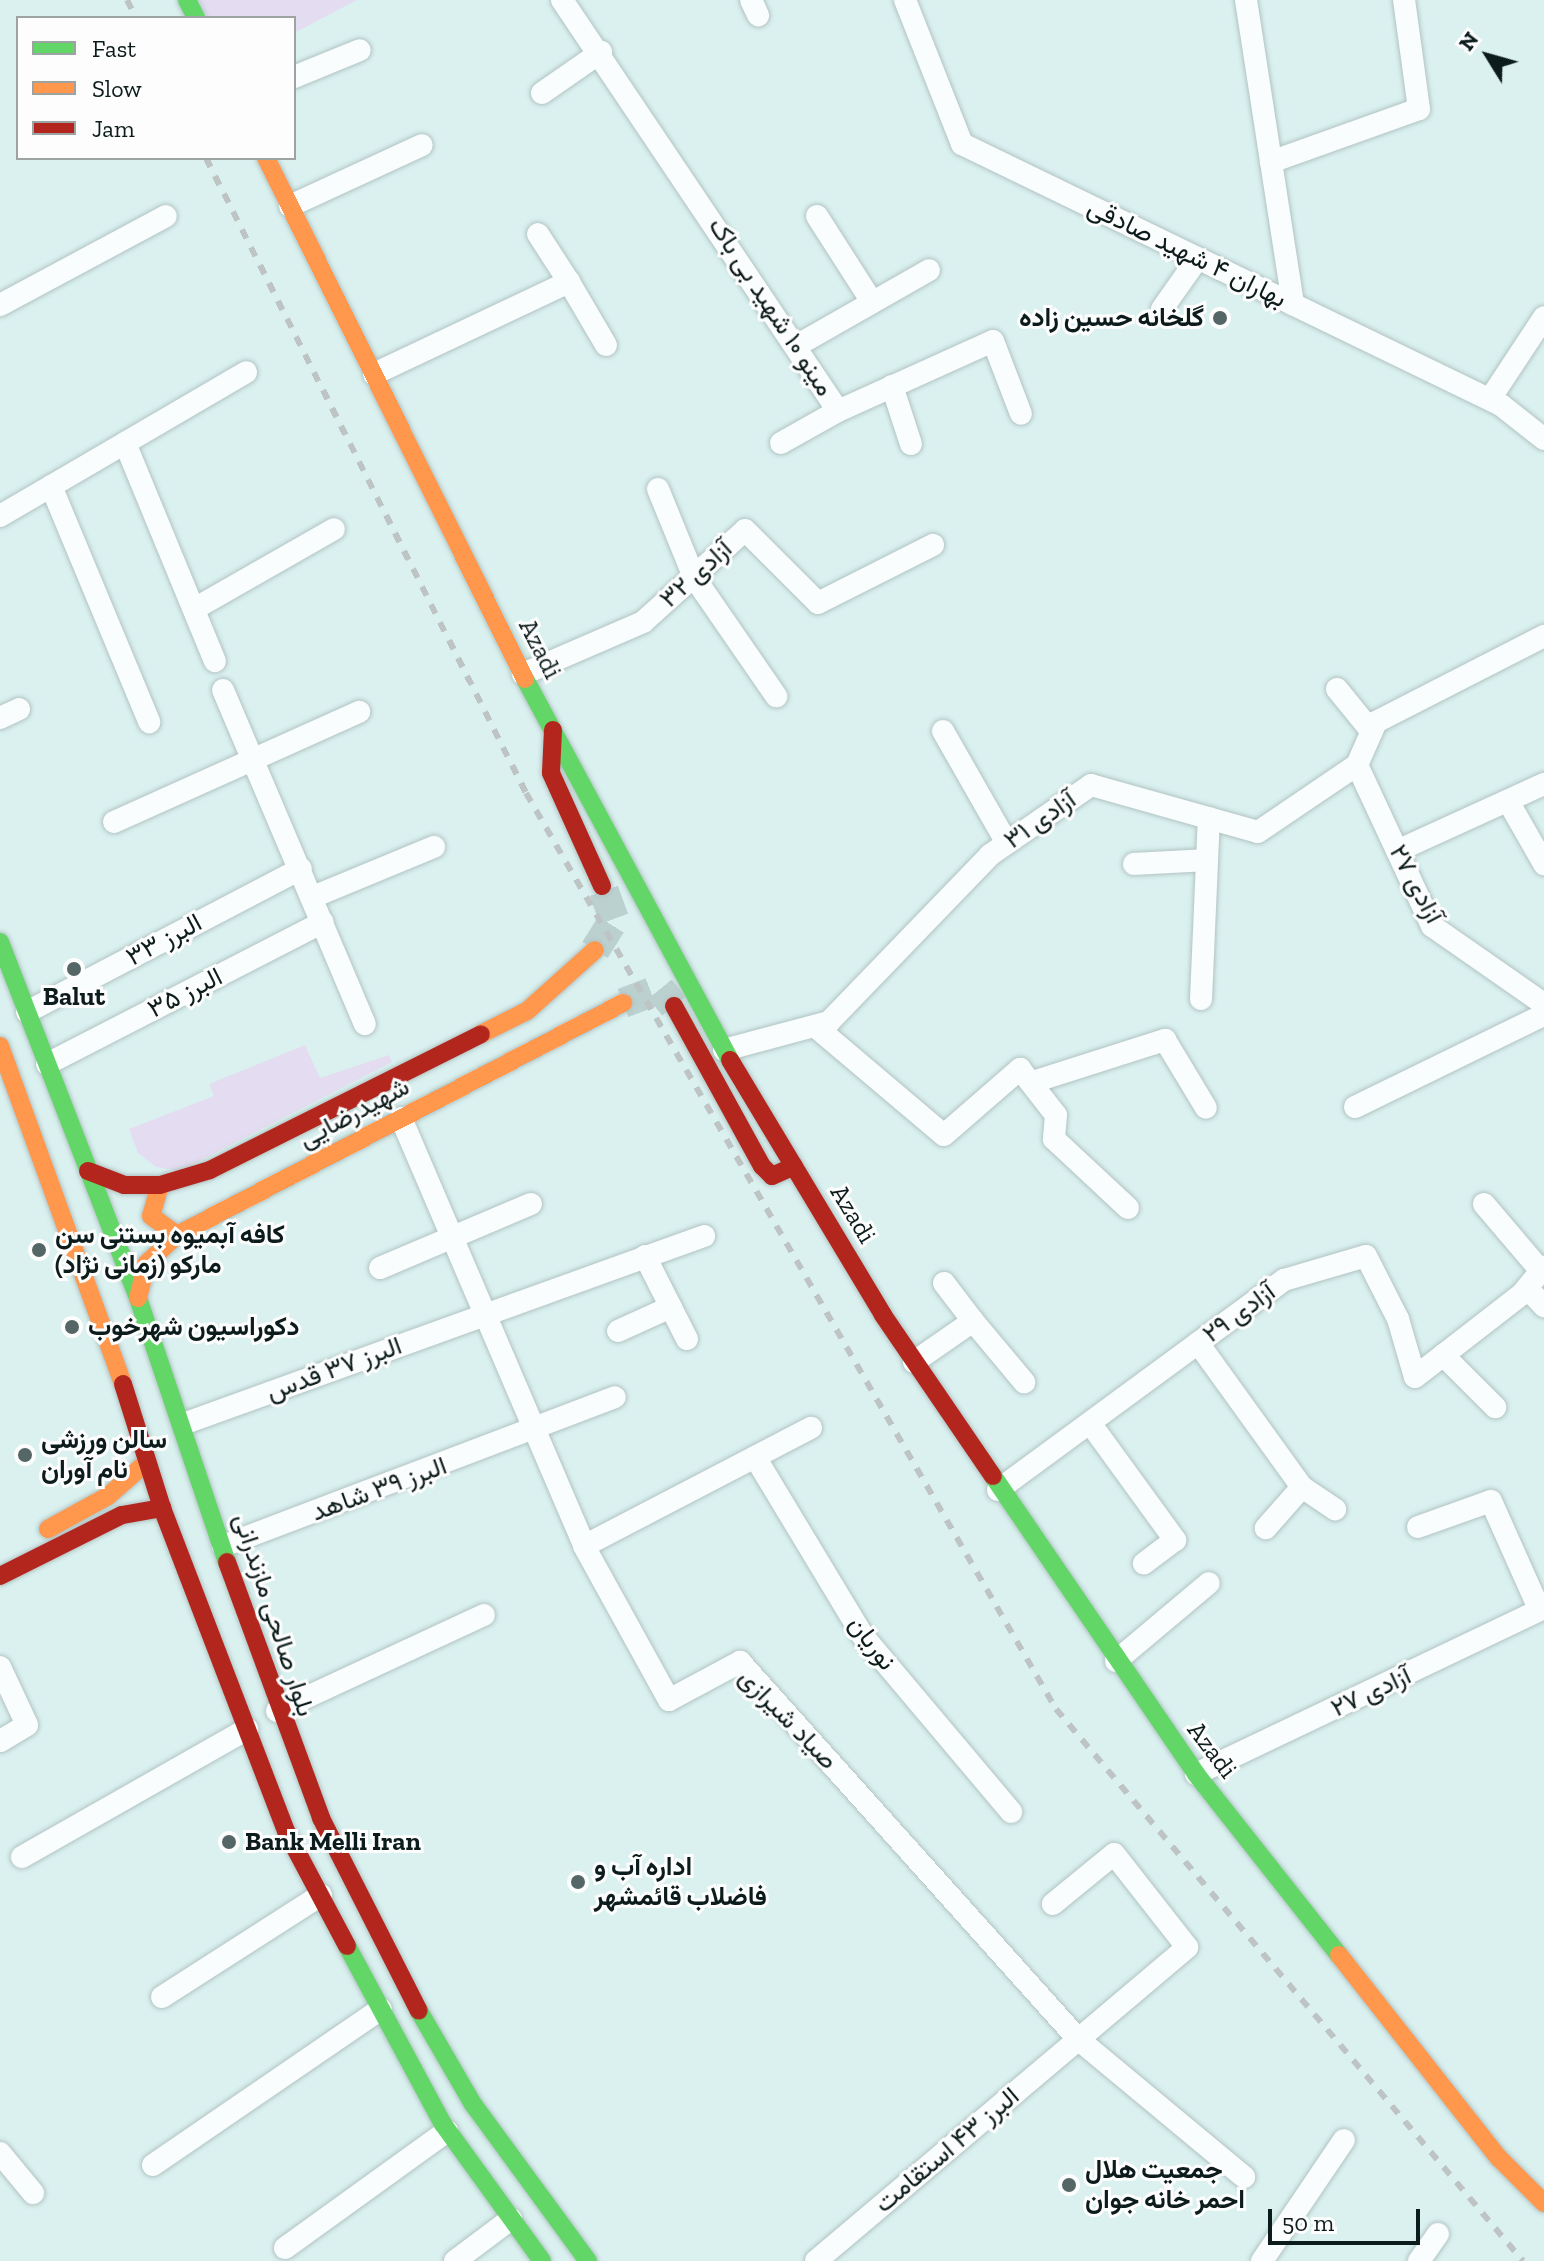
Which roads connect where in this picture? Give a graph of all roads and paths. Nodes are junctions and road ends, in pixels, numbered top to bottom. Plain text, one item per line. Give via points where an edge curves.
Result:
1 (562, 0) edge
2 (905, 0) edge
3 (1246, 0) edge
4 (1404, 0) edge
5 (360, 50) dead end
6 (601, 52) junction
7 (296, 76) edge
8 (542, 93) dead end
9 (422, 145) dead end
10 (267, 160) edge
11 (1271, 162) junction
12 (290, 206) junction
13 (166, 216) dead end
14 (817, 216) dead end
15 (538, 234) dead end
16 (1198, 258) junction
17 (929, 270) dead end
18 (569, 282) junction
19 (872, 302) junction
20 (1293, 304) junction
21 (0, 305) edge
22 (1162, 309) dead end
23 (1544, 317) edge
24 (606, 345) dead end
25 (796, 346) junction
26 (246, 372) dead end
27 (374, 374) junction
28 (892, 386) junction
29 (1490, 399) junction
30 (838, 411) junction
31 (1021, 414) dead end
32 (1544, 439) edge
33 (125, 443) junction
34 (781, 443) dead end
35 (911, 444) dead end
36 (51, 486) junction
37 (658, 489) dead end
38 (0, 516) edge
39 (334, 529) dead end
40 (933, 545) dead end
41 (694, 577) junction
42 (194, 609) junction
43 (1544, 636) edge
44 (215, 661) dead end
45 (523, 674) junction
46 (1337, 689) dead end
47 (223, 690) dead end
48 (776, 696) dead end
49 (359, 712) dead end
50 (149, 722) dead end
51 (1374, 727) junction
52 (553, 728) junction
53 (943, 731) dead end
54 (254, 756) junction
55 (1357, 765) junction
56 (1544, 784) edge
57 (1508, 801) junction
58 (1209, 818) junction
59 (114, 822) dead end
60 (1007, 843) junction
61 (434, 847) dead end
62 (1397, 851) junction
63 (1207, 860) junction
64 (1134, 864) dead end
65 (1544, 864) edge
66 (301, 869) junction
67 (602, 886) tunnel mouth
68 (313, 897) junction
69 (323, 922) junction
70 (0, 942) edge
71 (595, 950) tunnel mouth
72 (1201, 999) dead end
73 (623, 1003) tunnel mouth
74 (1542, 1004) edge
75 (674, 1006) tunnel mouth
76 (527, 1011) junction
77 (27, 1012) junction
78 (365, 1024) dead end
79 (816, 1027) junction
80 (545, 1043) junction
81 (0, 1046) edge
82 (724, 1050) junction
83 (47, 1064) junction
84 (1033, 1082) junction
85 (0, 1100) edge
86 (1355, 1107) dead end
87 (1206, 1108) dead end
88 (23, 1116) junction
89 (401, 1118) junction
90 (794, 1166) junction
91 (88, 1171) junction
92 (160, 1185) junction
93 (531, 1204) dead end
94 (1484, 1204) dead end
95 (1128, 1208) dead end
96 (177, 1235) junction
97 (704, 1236) dead end
98 (454, 1238) junction
99 (645, 1256) junction
100 (380, 1268) dead end
101 (1537, 1275) edge
102 (944, 1283) dead end
103 (138, 1298) junction
104 (1544, 1306) edge
105 (671, 1307) junction
106 (485, 1313) junction
107 (973, 1321) junction
108 (618, 1331) dead end
109 (687, 1339) dead end
110 (1198, 1343) junction
111 (1443, 1355) junction
112 (914, 1362) junction
113 (1024, 1382) dead end
114 (615, 1397) dead end
115 (1495, 1407) dead end
116 (1090, 1423) junction
117 (183, 1424) junction
118 (811, 1428) dead end
119 (535, 1432) junction
120 (755, 1457) junction
121 (147, 1462) junction
122 (1302, 1487) junction
123 (998, 1490) junction
124 (162, 1508) junction
125 (1335, 1509) dead end
126 (1418, 1527) dead end
127 (1266, 1528) dead end
128 (223, 1546) junction
129 (584, 1546) junction
130 (0, 1553) edge
131 (1144, 1563) dead end
132 (0, 1576) edge
133 (1209, 1583) dead end
134 (1541, 1608) edge
135 (484, 1615) dead end
136 (1116, 1661) junction
137 (0, 1667) edge
138 (277, 1711) junction
139 (247, 1729) junction
140 (0, 1741) edge
141 (1196, 1774) junction
142 (1011, 1812) dead end
143 (22, 1857) dead end
144 (321, 1895) junction
145 (1053, 1904) dead end
146 (162, 1997) dead end
147 (381, 2009) junction
148 (1078, 2039) junction
149 (447, 2131) junction
150 (1344, 2140) dead end
151 (0, 2153) edge
152 (153, 2165) dead end
153 (1244, 2177) dead end
154 (33, 2193) dead end
155 (1544, 2203) edge
156 (511, 2219) junction
157 (1438, 2234) dead end
158 (285, 2248) dead end
159 (455, 2261) edge
160 (542, 2261) edge
161 (588, 2261) edge
162 (816, 2261) edge
163 (1262, 2261) edge
164 (1419, 2261) edge

1 - 6 street, مینو ۱۰ شهید بی باک
2 - 16 street, بهاران ۴ شهید صادقی via 962,144
3 - 11 street
4 - 11 street via 1419,109
5 - 7 street
6 - 8 street
6 - 25 street, مینو ۱۰ شهید بی باک
9 - 12 street
10 - 12 main road, Azadi
11 - 20 street
12 - 27 main road, Azadi
13 - 21 street
14 - 19 street
15 - 18 street
16 - 20 street, بهاران ۴ شهید صادقی
16 - 22 street
17 - 19 street
18 - 24 street
18 - 27 street
19 - 25 street
20 - 29 street, بهاران ۴ شهید صادقی
23 - 29 street
25 - 30 street, مینو ۱۰ شهید بی باک
26 - 33 street
27 - 45 main road, Azadi
28 - 30 street, مینو ۱۰ شهید بی باک
28 - 31 street, مینو ۱۰ شهید بی باک via 993,341
28 - 35 street
29 - 32 street, بهاران ۴ شهید صادقی
30 - 34 street
33 - 36 street
33 - 42 street
36 - 38 street
36 - 50 street
37 - 41 street
39 - 42 street
40 - 41 street, آزادی ۳۲ via 818,603 745,530
41 - 45 street, آزادی ۳۲ via 643,622
41 - 48 street
42 - 44 street
43 - 51 street
45 - 52 main road, Azadi
46 - 51 street
47 - 54 street
49 - 54 street
51 - 55 street
52 - 67 main road via 551,773
52 - 82 main road, Azadi
53 - 60 street
54 - 59 street
54 - 66 street
55 - 58 street, آزادی ۳۱ via 1258,832
55 - 62 street, آزادی ۲۷
56 - 57 street
57 - 62 street
57 - 65 street
58 - 60 street, آزادی ۳۱ via 1091,785
58 - 63 street
60 - 79 street, آزادی ۳۱
61 - 68 street
62 - 74 street, آزادی ۲۷ via 1432,926
63 - 64 street
63 - 72 street
66 - 68 street
66 - 77 street, البرز ۳۳
68 - 69 street
69 - 78 street
69 - 83 street, البرز ۳۵
70 - 77 main road, بلوار صالحی مازندرانی
71 - 76 main road, شهیدرضایی
73 - 80 main road, شهیدرضایی
74 - 86 street
75 - 90 main road via 762,1166 772,1176
76 - 80 main road
76 - 92 main road, شهیدرضایی via 210,1170
77 - 83 main road, بلوار صالحی مازندرانی
79 - 82 street, آزادی ۳۱
79 - 84 street via 944,1135 1020,1069
80 - 89 main road, شهیدرضایی
81 - 88 main road
82 - 90 main road, Azadi
83 - 91 main road, بلوار صالحی مازندرانی
84 - 87 street via 1165,1040
84 - 95 street via 1056,1115 1054,1139
85 - 88 main road
88 - 121 main road via 110,1342
89 - 96 main road, شهیدرضایی
89 - 98 street, صیاد شیرازی
90 - 112 main road, Azadi
91 - 92 main road, شهیدرضایی via 124,1185
91 - 103 main road, بلوار صالحی مازندرانی
92 - 96 main road via 151,1216
93 - 98 street
94 - 101 street
96 - 103 main road, شهیدرضایی via 147,1263
97 - 99 street, البرز ۳۷ قدس
98 - 100 street
98 - 106 street, صیاد شیرازی
99 - 105 street
99 - 106 street, البرز ۳۷ قدس
101 - 104 street
101 - 111 street, آزادی ۲۹
102 - 107 street
103 - 117 main road, بلوار صالحی مازندرانی
105 - 108 street
105 - 109 street
106 - 117 street, البرز ۳۷ قدس
106 - 119 street, صیاد شیرازی
107 - 112 street
107 - 113 street
110 - 111 street, آزادی ۲۹ via 1284,1280 1366,1256 1398,1319 1415,1377
110 - 116 street, آزادی ۲۹
110 - 122 street
111 - 115 street
112 - 123 main road, Azadi
114 - 119 street, البرز ۳۹ شاهد
116 - 123 street, آزادی ۲۹
116 - 131 street via 1175,1540
117 - 128 main road, بلوار صالحی مازندرانی
118 - 120 street
119 - 128 street, البرز ۳۹ شاهد
119 - 129 street, صیاد شیرازی
120 - 129 street
120 - 142 street, نوریان via 863,1636
121 - 124 main road
121 - 130 main road via 108,1496
122 - 125 street
122 - 127 street
123 - 136 main road, Azadi
124 - 132 main road via 122,1515
124 - 139 main road
126 - 134 street via 1491,1501
128 - 138 main road, بلوار صالحی مازندرانی
129 - 148 street, صیاد شیرازی via 669,1700 740,1662
133 - 136 street
134 - 141 street, آزادی ۲۷
135 - 138 street
136 - 141 main road, Azadi
137 - 140 street via 27,1725
138 - 161 main road, بلوار صالحی مازندرانی via 407,1991 473,2104
139 - 143 street
139 - 144 main road
141 - 155 main road, Azadi via 1499,2158
144 - 146 street
144 - 147 main road
145 - 148 street, البرز ۴۳ استقامت via 1114,1854 1187,1947
147 - 149 main road
147 - 152 street
148 - 153 street, صیاد شیرازی
148 - 162 street, البرز ۴۳ استقامت
149 - 156 main road
149 - 158 street
150 - 163 street
151 - 154 street
156 - 159 street
156 - 160 main road
157 - 164 street

